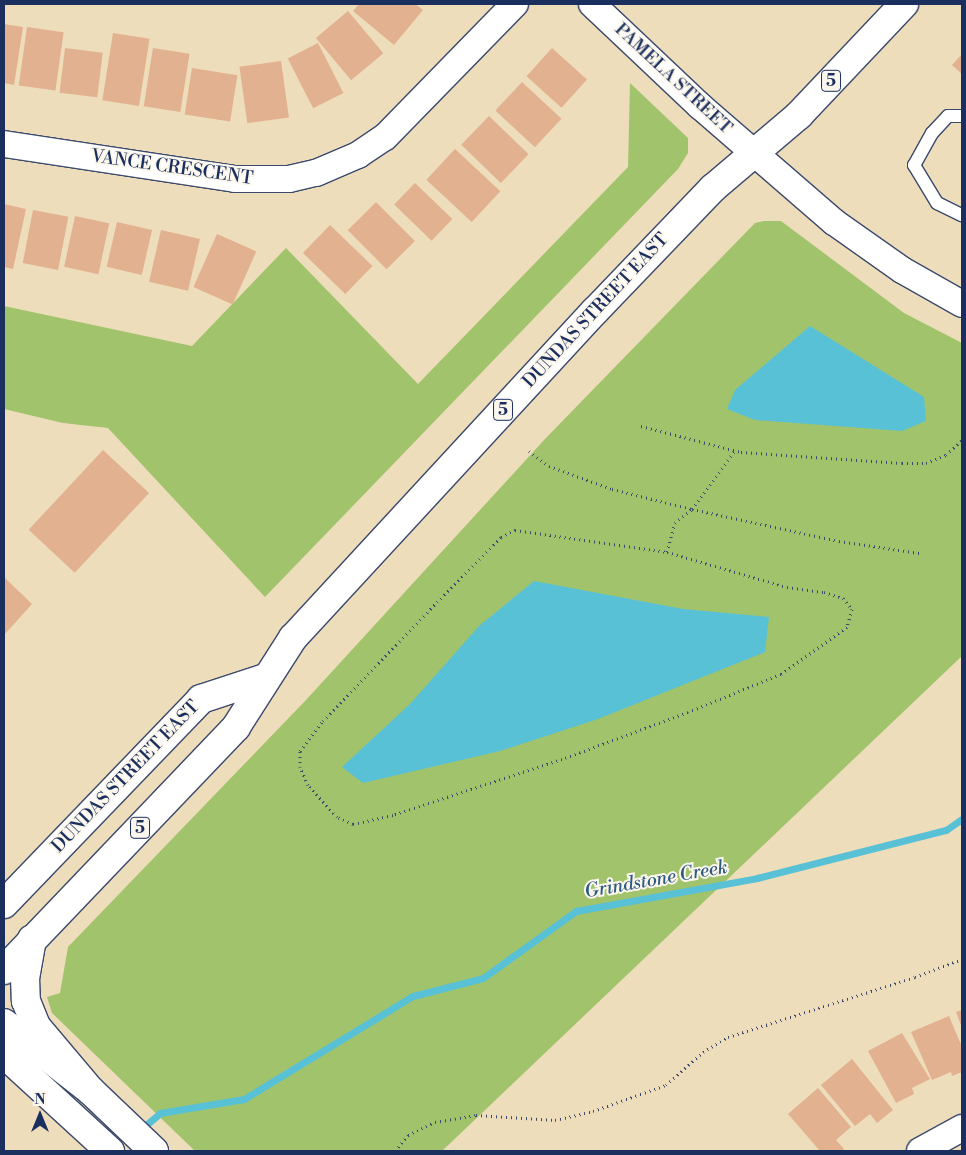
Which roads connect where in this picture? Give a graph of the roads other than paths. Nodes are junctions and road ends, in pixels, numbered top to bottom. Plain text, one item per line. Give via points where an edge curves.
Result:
1 (515, 4) edge
2 (592, 4) edge
3 (904, 4) edge
4 (962, 116) edge
5 (4, 144) edge
6 (754, 153) junction
7 (962, 215) edge
8 (962, 304) edge
9 (265, 678) junction
10 (4, 904) edge
11 (32, 939) junction
12 (4, 970) edge
13 (4, 1023) edge
14 (4, 1054) edge
15 (91, 1091) junction
16 (962, 1128) edge
17 (110, 1151) edge
18 (154, 1151) edge
19 (920, 1151) edge

1 - 5 street, VANCE CRESCENT via 385,137 346,161 316,173 289,179 235,179
2 - 6 street, PAMELA STREET
3 - 6 main road, DUNDAS STREET EAST / 5 via 799,115
4 - 7 lane via 948,116 932,133 914,165 938,203
6 - 8 street, PAMELA STREET via 834,222 902,270
6 - 9 main road, DUNDAS STREET EAST / 5 via 713,188 594,311 292,638
9 - 10 main road, DUNDAS STREET EAST via 201,699
9 - 11 main road, DUNDAS STREET EAST / 5 via 236,728
11 - 12 main road, DUNDAS STREET EAST / 5
11 - 15 main road via 25,977 26,1001 36,1026
13 - 15 main road
14 - 17 main road
15 - 18 main road
16 - 19 street

